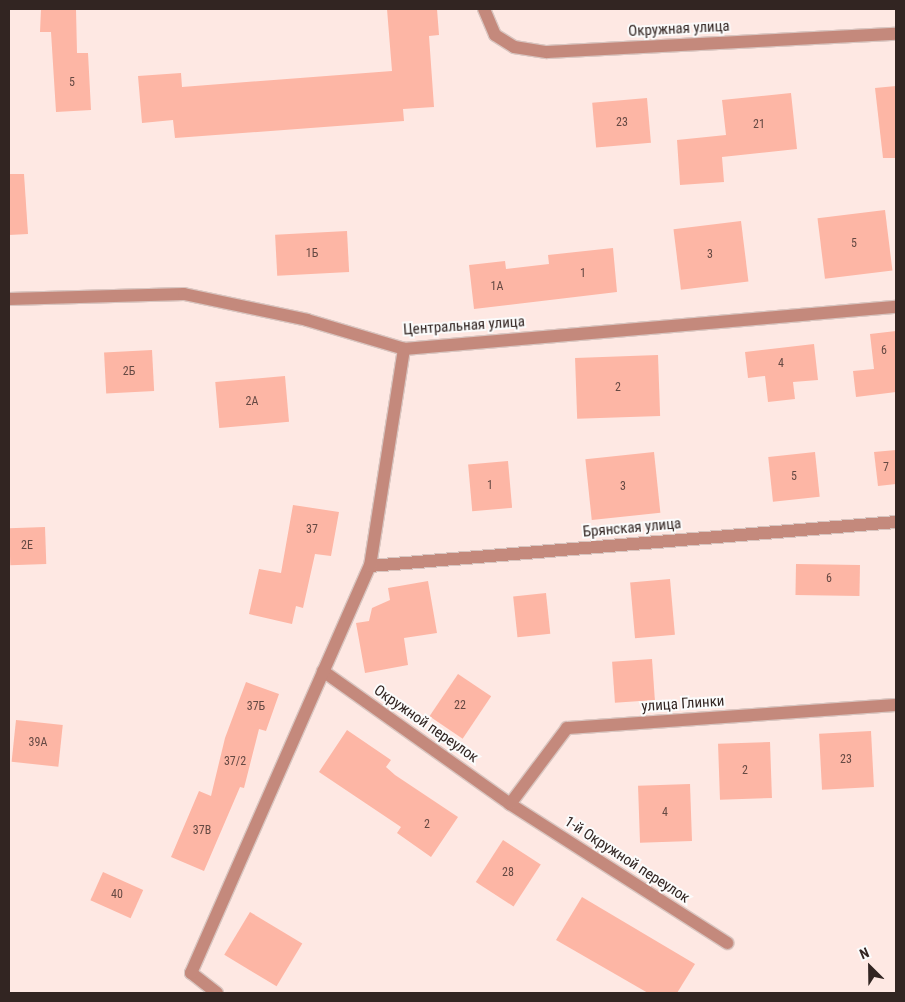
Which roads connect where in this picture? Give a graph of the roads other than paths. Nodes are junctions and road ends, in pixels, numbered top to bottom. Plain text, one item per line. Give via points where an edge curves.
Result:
1 (484, 9) edge
2 (896, 34) edge
3 (9, 299) edge
4 (896, 307) edge
5 (404, 349) junction
6 (896, 522) edge
7 (370, 566) junction
8 (323, 671) junction
9 (896, 705) edge
10 (510, 804) junction
11 (727, 943) dead end
12 (217, 993) edge

1 - 2 street, Окружная улица via 495,35 514,47 547,52
3 - 5 street, Центральная улица via 184,294 307,320
4 - 5 street, Центральная улица
5 - 7 street
6 - 7 street, Брянская улица
7 - 8 street
8 - 10 street, Окружной переулок
8 - 12 street via 191,973
9 - 10 street, улица Глинки via 566,728
10 - 11 street, 1-й Окружной переулок

